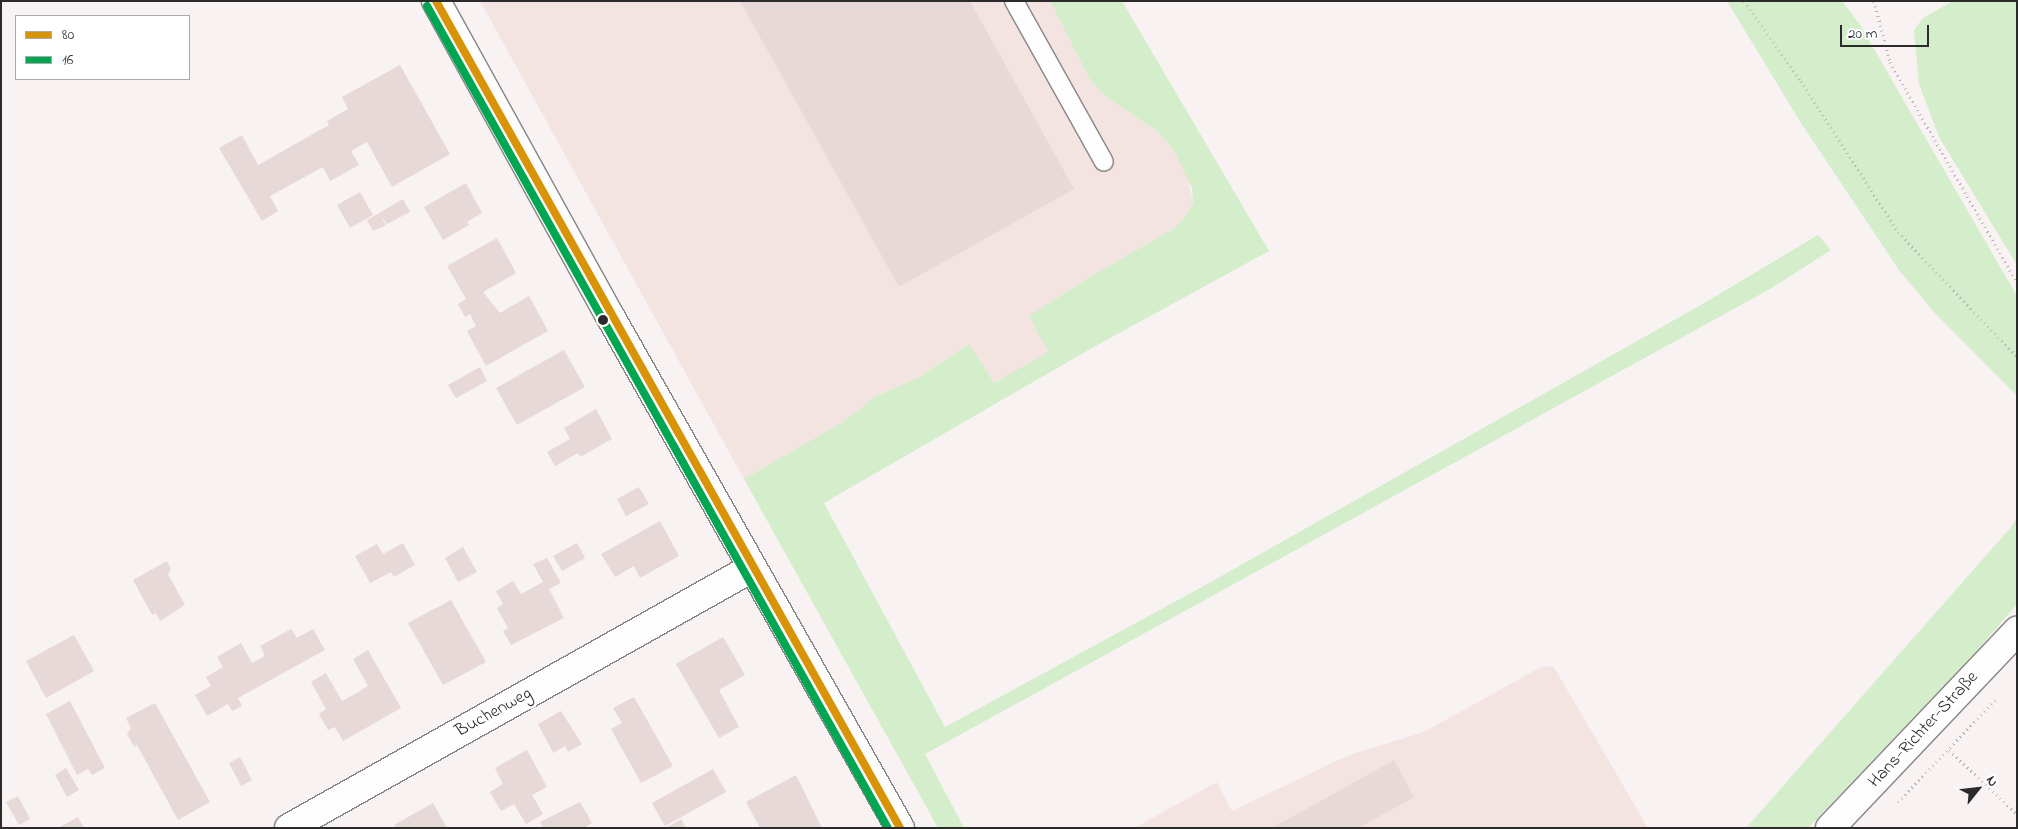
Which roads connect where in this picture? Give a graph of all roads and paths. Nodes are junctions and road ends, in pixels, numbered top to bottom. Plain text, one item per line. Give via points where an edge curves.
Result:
1 (436, 1) edge
2 (1014, 1) edge
3 (1744, 1) edge
4 (1874, 1) edge
5 (1104, 162) dead end
6 (2017, 283) edge
7 (2017, 357) edge
8 (752, 568) junction
9 (2017, 631) edge
10 (1998, 696) dead end
11 (1927, 728) junction
12 (1949, 750) junction
13 (1894, 807) dead end
14 (2017, 814) edge
15 (289, 828) edge
16 (900, 828) edge
17 (1830, 828) edge

1 - 8 street
2 - 5 lane
3 - 7 path via 1801,81 1898,232
4 - 6 path via 1890,62
8 - 15 street, Buchenweg
8 - 16 street
9 - 11 street, Hans-Richter-Straße
10 - 12 path
11 - 12 path
11 - 17 street, Hans-Richter-Straße
12 - 13 path
12 - 14 path

